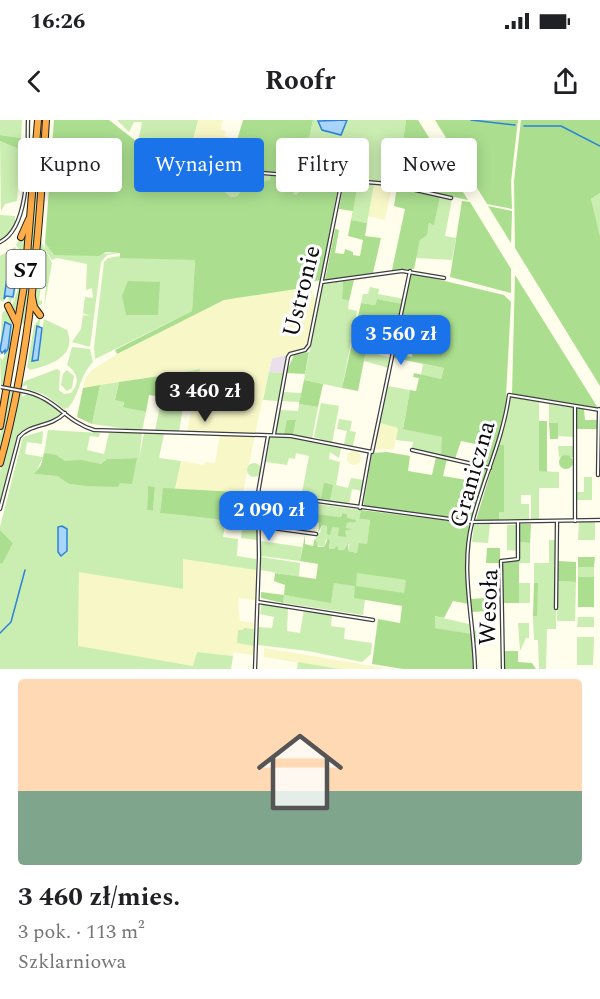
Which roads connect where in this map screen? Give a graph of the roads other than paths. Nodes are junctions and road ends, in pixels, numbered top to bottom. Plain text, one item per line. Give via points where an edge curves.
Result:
1 (28, 120) edge
2 (38, 120) edge
3 (46, 120) edge
4 (369, 183) edge
5 (340, 192) edge
6 (33, 198) junction
7 (451, 198) dead end
8 (21, 237) dead end
9 (0, 242) edge
10 (410, 271) junction
11 (444, 278) dead end
12 (32, 282) junction
13 (322, 282) junction
14 (8, 306) dead end
15 (40, 315) dead end
16 (16, 339) junction
17 (20, 382) dead end
18 (1, 387) edge
19 (14, 398) junction
20 (575, 406) junction
21 (599, 410) edge
22 (65, 413) junction
23 (0, 426) edge
24 (268, 435) junction
25 (274, 435) junction
26 (412, 450) dead end
27 (370, 452) junction
28 (0, 463) edge
29 (490, 468) junction
30 (598, 475) dead end
31 (258, 494) junction
32 (360, 508) junction
33 (0, 509) edge
34 (600, 520) edge
35 (575, 521) junction
36 (472, 522) junction
37 (518, 522) junction
38 (557, 522) junction
39 (258, 526) junction
40 (316, 534) dead end
41 (258, 602) junction
42 (556, 608) dead end
43 (372, 620) dead end
44 (255, 669) edge
45 (475, 669) edge
46 (502, 669) edge

1 - 9 street via 21,217 12,235
2 - 6 highway, S7
3 - 12 highway, S7
4 - 7 street
5 - 13 street, Ustronie
6 - 8 highway
6 - 16 highway, S7
10 - 11 street
10 - 13 street
10 - 27 street via 377,436
12 - 15 highway via 32,302
12 - 19 highway, S7
13 - 25 street, Ustronie via 308,347 288,357
14 - 16 highway via 16,320
16 - 23 highway, S7
17 - 19 highway
18 - 22 street, bridge via 44,397
19 - 28 highway, S7
20 - 21 street
20 - 29 street, Graniczna via 509,395 503,432
20 - 35 street
21 - 30 street
22 - 24 street via 98,430
22 - 33 street via 53,424 27,430 19,437
24 - 25 street
24 - 31 street
25 - 27 street
26 - 29 street
27 - 32 street
29 - 36 street, Graniczna
31 - 32 street
31 - 39 street
32 - 36 street
34 - 35 street
35 - 38 street
36 - 37 street
36 - 45 street, Graniczna via 468,585
37 - 38 street
37 - 46 street, Wesoła via 518,558 501,561
38 - 42 street
39 - 40 street
39 - 41 street
41 - 43 street
41 - 44 street

